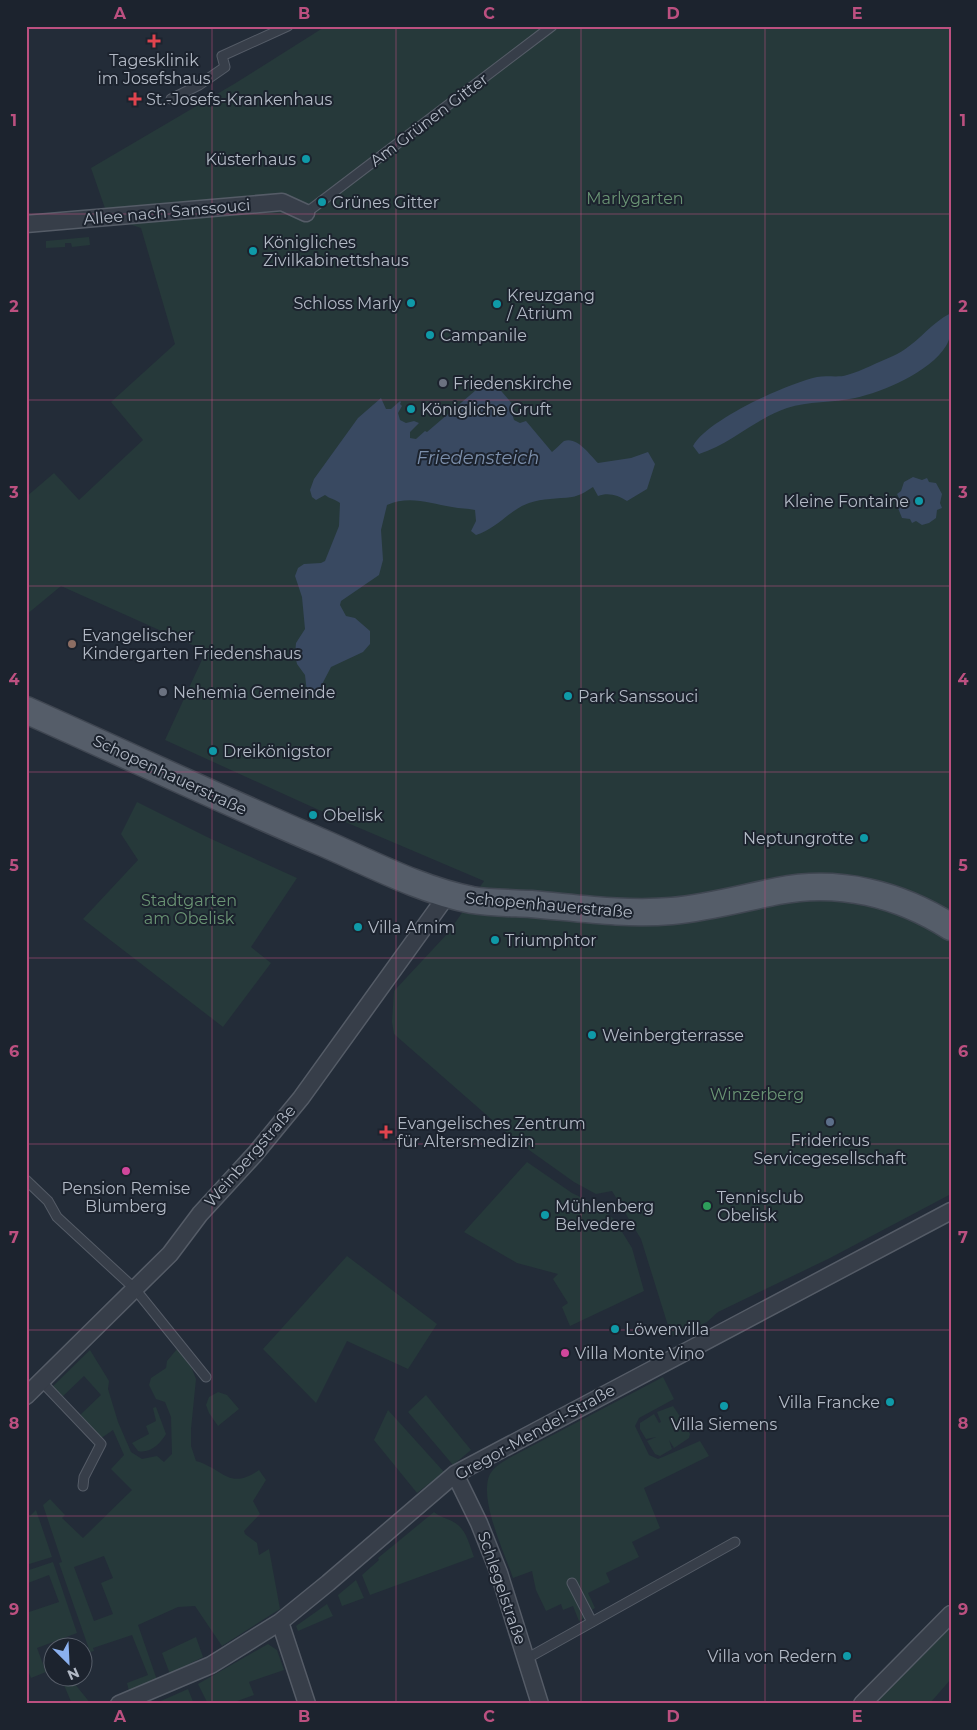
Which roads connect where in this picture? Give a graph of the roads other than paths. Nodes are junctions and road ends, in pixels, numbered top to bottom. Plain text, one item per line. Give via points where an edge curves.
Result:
1 (288, 26) edge
2 (552, 26) edge
3 (171, 99) dead end
4 (306, 213) joint
5 (26, 224) edge
6 (26, 710) edge
7 (448, 894) junction
8 (951, 927) edge
9 (26, 1180) edge
10 (951, 1212) edge
11 (135, 1289) junction
12 (206, 1377) dead end
13 (41, 1381) junction
14 (26, 1396) edge
15 (456, 1474) junction
16 (83, 1486) dead end
17 (735, 1542) dead end
18 (572, 1582) dead end
19 (951, 1614) edge
20 (280, 1622) junction
21 (592, 1622) junction
22 (526, 1659) junction
23 (119, 1704) edge
24 (307, 1704) edge
25 (540, 1704) edge
26 (862, 1704) edge

1 - 3 lane via 222,56 225,67
2 - 4 lane, Am Grünen Gitter
4 - 5 street, Allee nach Sanssouci via 282,202
6 - 7 main road, Schopenhauerstraße via 256,815
7 - 8 main road, Schopenhauerstraße via 491,903 650,913 706,907 798,888 835,887 889,897 932,915
7 - 11 street, Weinbergstraße via 301,1098 200,1214 170,1254
9 - 11 lane via 48,1200 57,1217
10 - 15 street, Gregor-Mendel-Straße
11 - 12 lane
11 - 13 street, Weinbergstraße
13 - 14 street, Weinbergstraße
13 - 16 lane via 100,1444
15 - 20 street, Gregor-Mendel-Straße
15 - 22 street, Schlegelstraße via 499,1573
17 - 21 lane
18 - 21 lane
19 - 26 street
20 - 23 street, Gregor-Mendel-Straße via 211,1665
20 - 24 street
21 - 22 lane
22 - 25 street, Schlegelstraße

